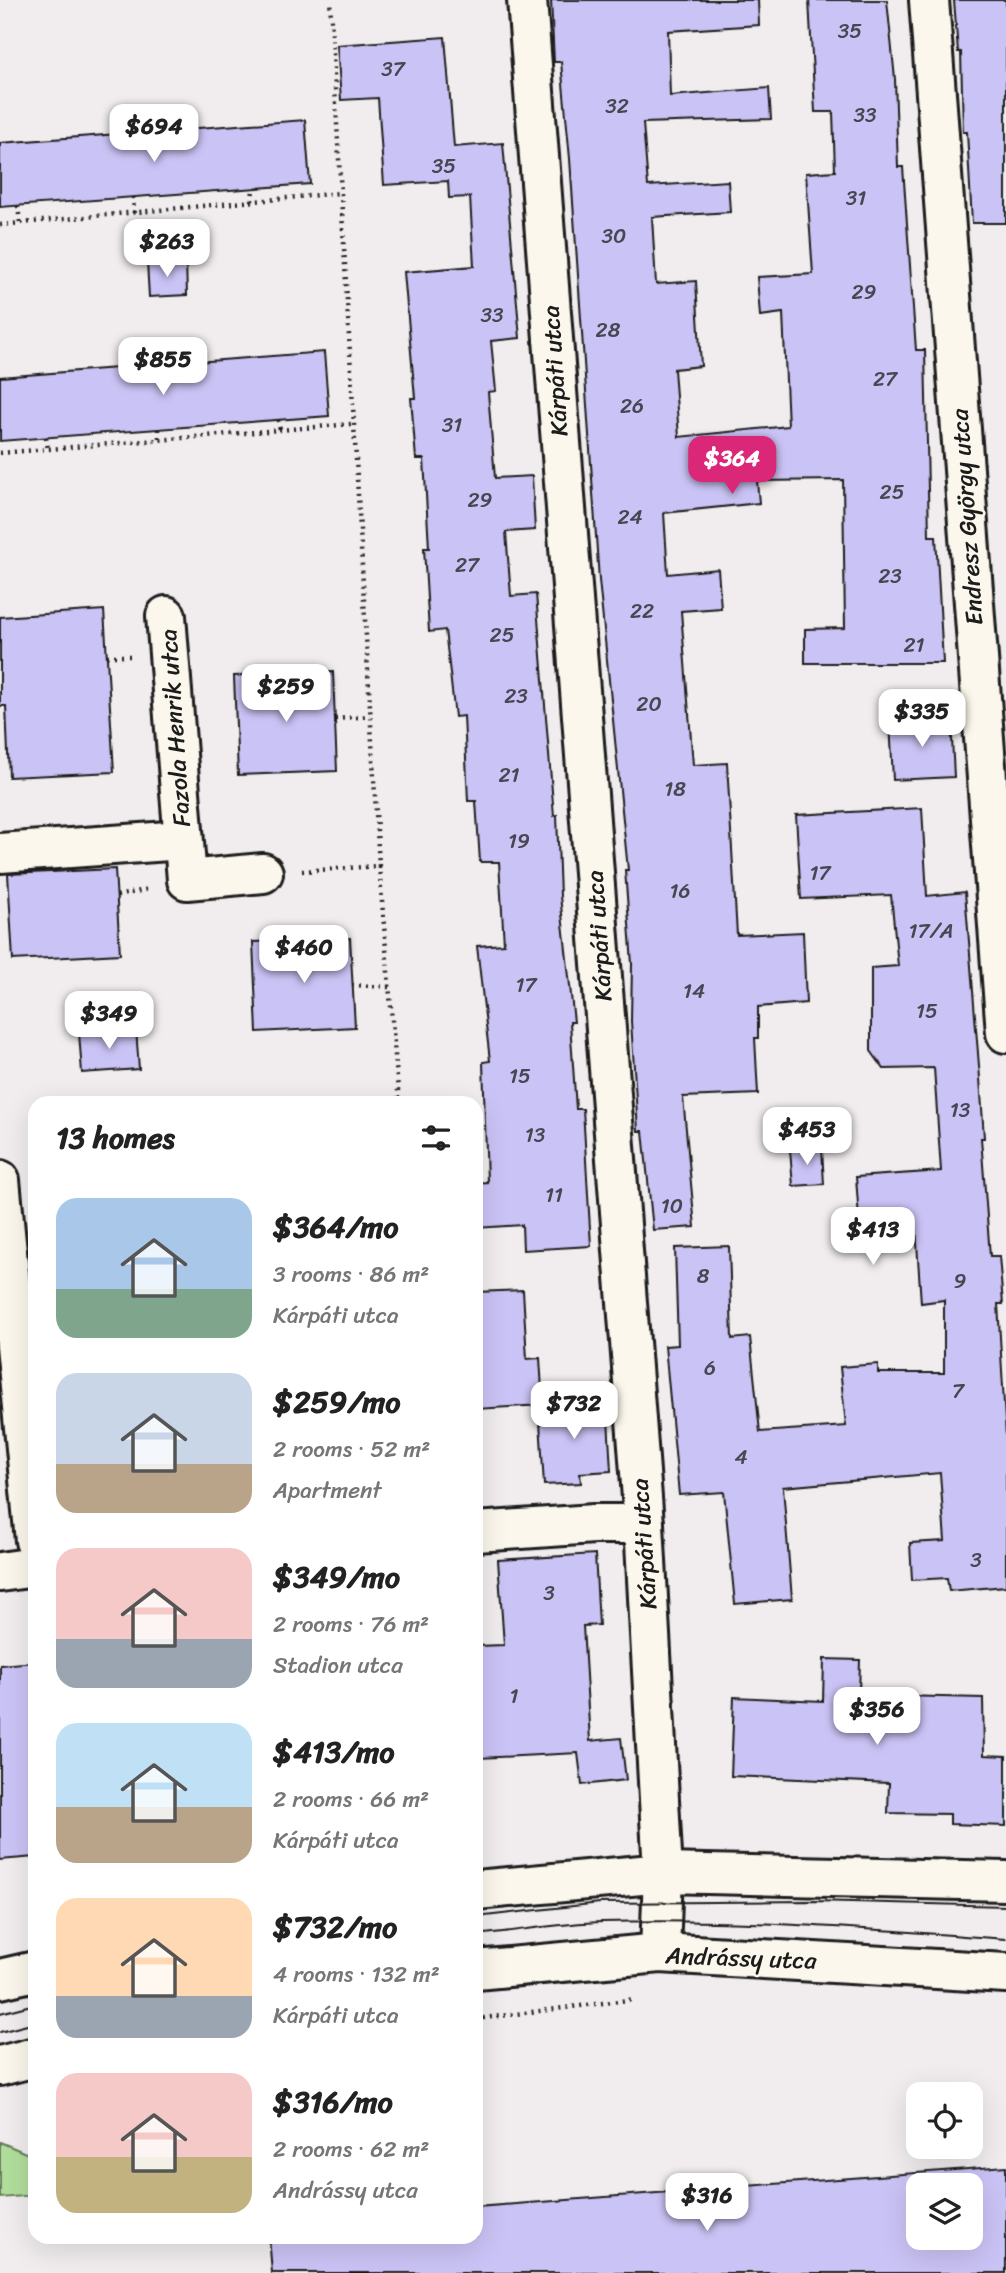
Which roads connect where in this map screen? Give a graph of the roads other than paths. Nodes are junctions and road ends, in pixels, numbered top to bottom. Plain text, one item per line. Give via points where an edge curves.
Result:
1 (527, 0) edge
2 (929, 0) edge
3 (166, 616) dead end
4 (183, 840) junction
5 (0, 853) edge
6 (263, 873) road end
7 (1006, 1033) edge
8 (0, 1180) edge
9 (28, 1469) edge
10 (644, 1524) junction
11 (483, 1532) edge
12 (28, 1568) edge
13 (0, 1572) edge
14 (663, 1873) junction
15 (1006, 1881) edge
16 (483, 1889) edge
17 (660, 1954) junction
18 (483, 1969) edge
19 (28, 1973) edge
20 (1006, 1973) edge
21 (0, 1979) edge
22 (28, 2059) edge
23 (0, 2066) edge

1 - 10 street, Kárpáti utca
2 - 7 street, Endresz György utca
3 - 4 street, Fazola Henrik utca
4 - 5 street, Fazola Henrik utca
4 - 6 street, Fazola Henrik utca via 187,880
8 - 9 street
10 - 11 street
10 - 14 street, Kárpáti utca
12 - 13 street
14 - 15 street
14 - 16 street
14 - 17 street, Kárpáti utca
17 - 18 street, Andrássy utca
17 - 20 street, Andrássy utca
19 - 21 street
22 - 23 street

